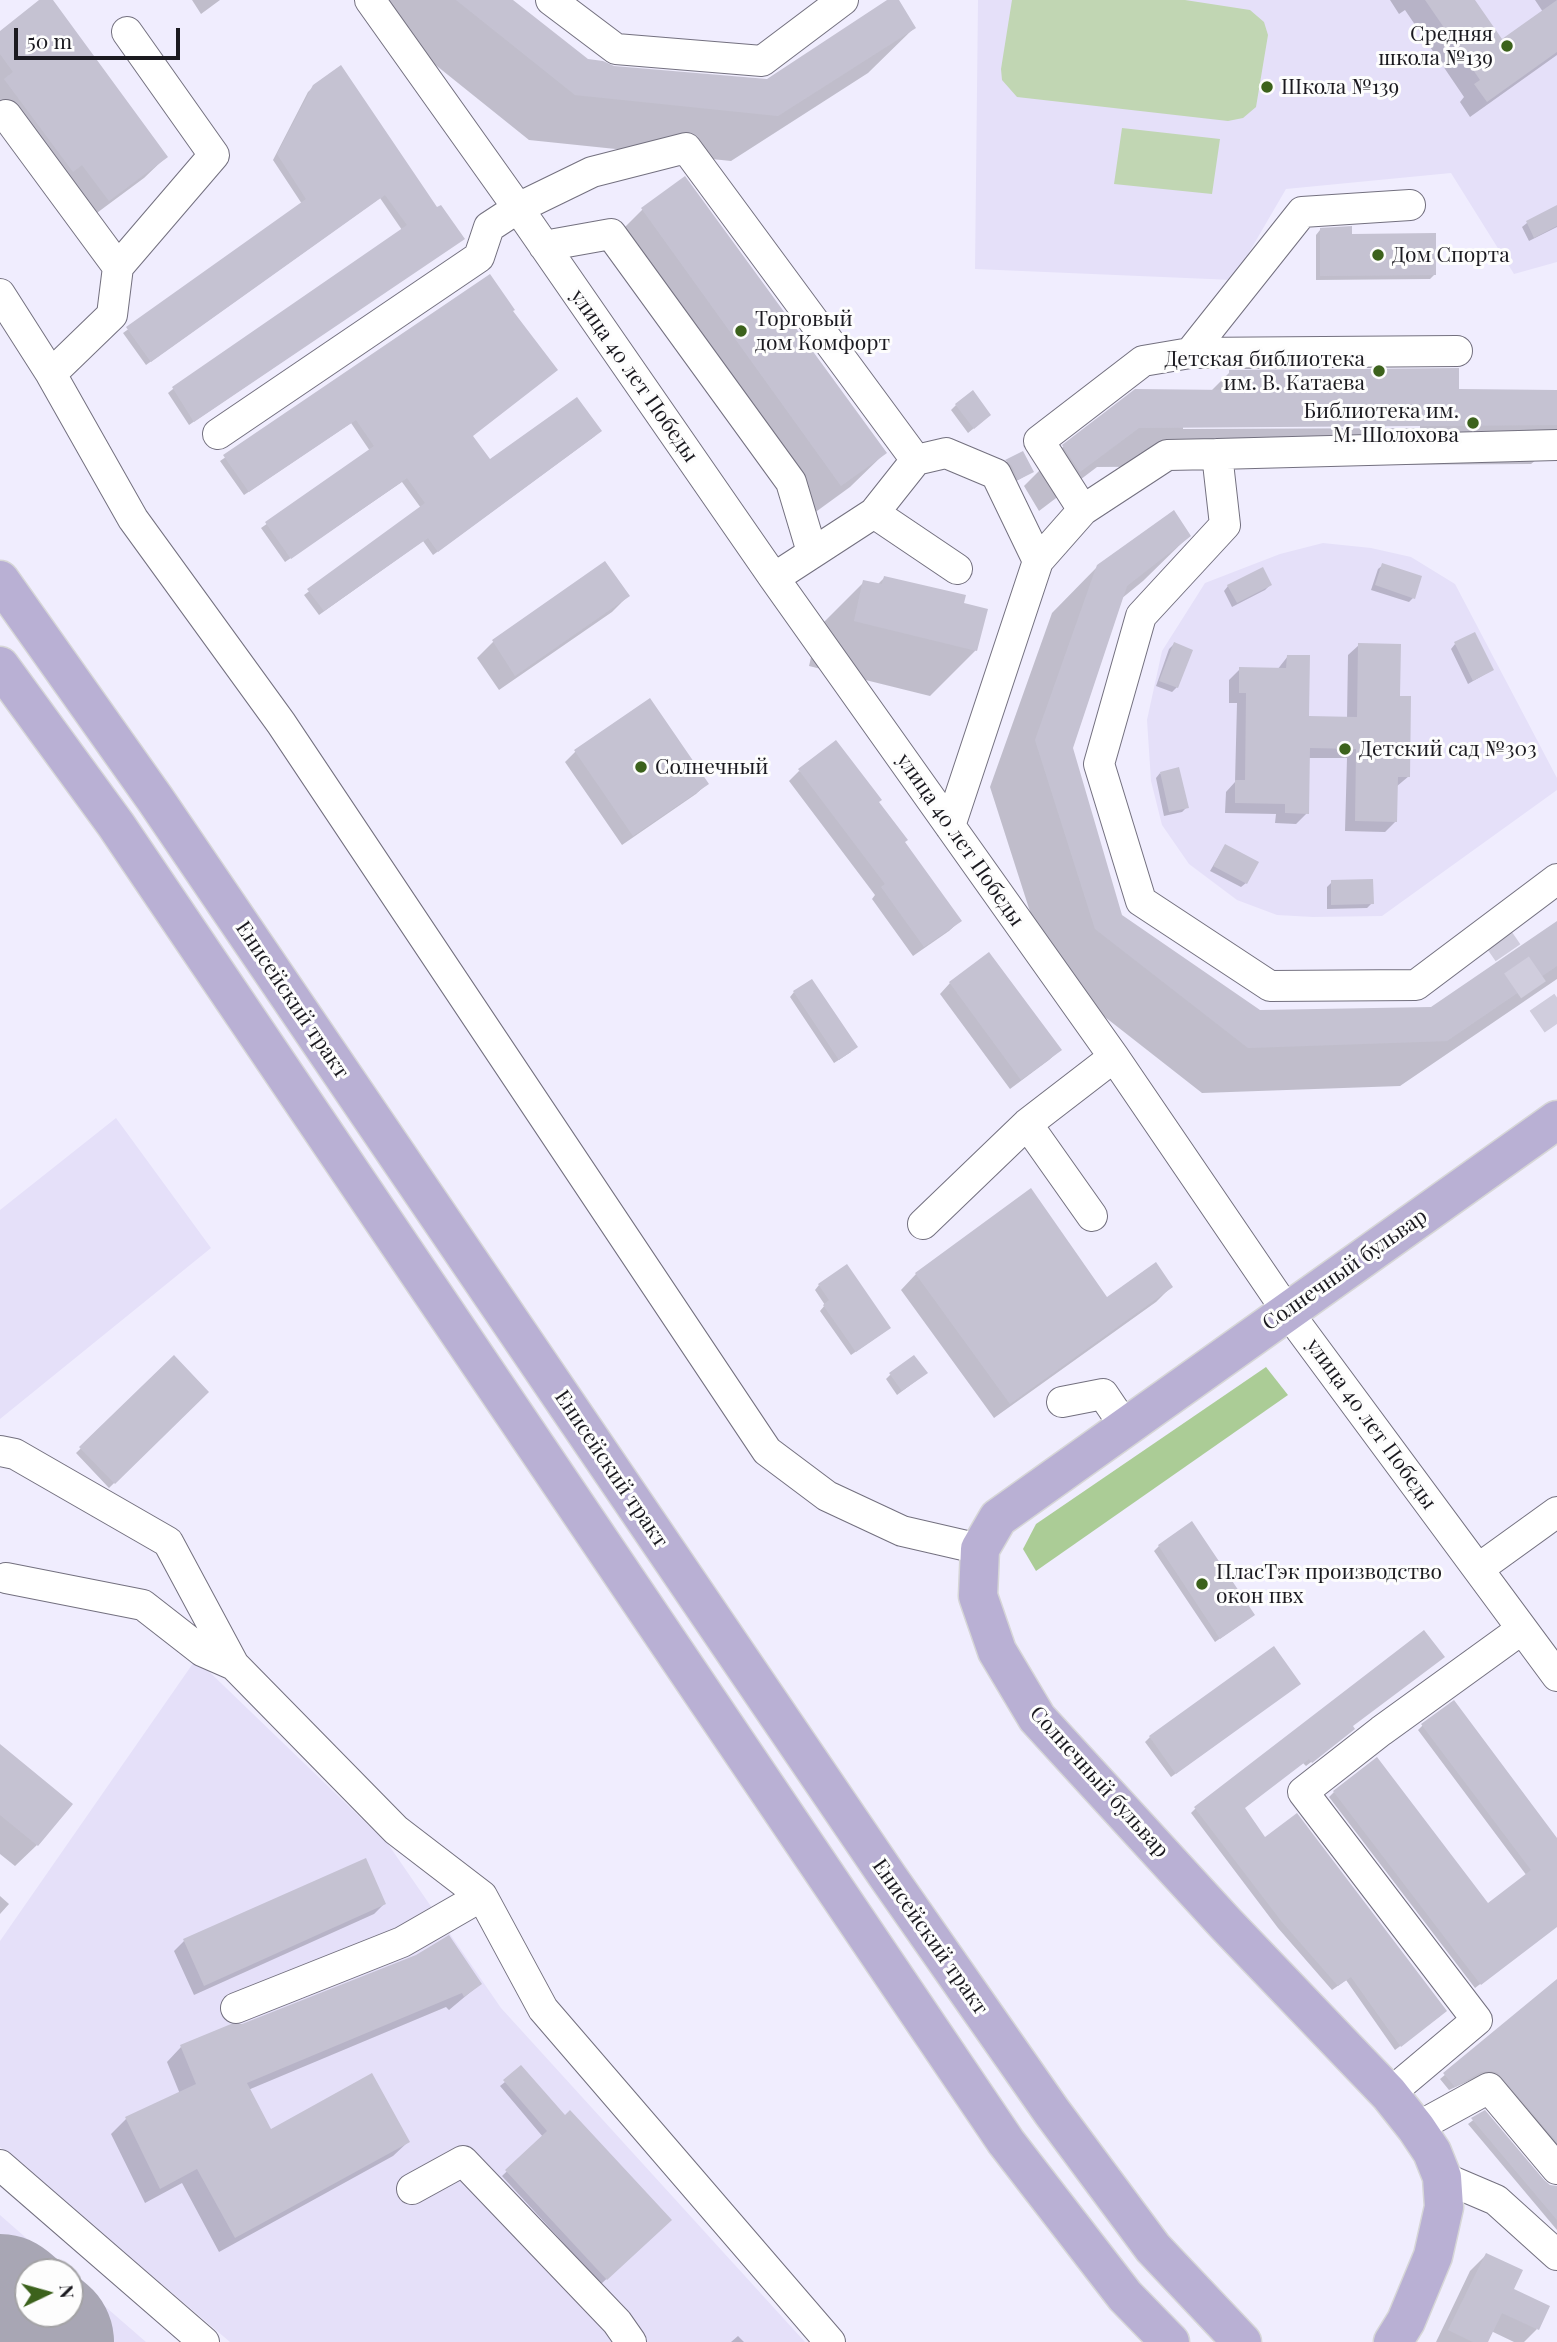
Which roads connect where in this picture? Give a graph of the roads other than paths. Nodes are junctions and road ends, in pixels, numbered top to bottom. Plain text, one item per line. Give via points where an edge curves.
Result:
1 (370, 0) edge
2 (551, 0) edge
3 (843, 0) edge
4 (127, 32) dead end
5 (6, 115) dead end
6 (1410, 205) dead end
7 (518, 208) junction
8 (544, 246) junction
9 (118, 267) junction
10 (0, 294) edge
11 (1457, 351) dead end
12 (1190, 354) junction
13 (51, 374) junction
14 (218, 434) dead end
15 (1557, 445) edge
16 (1217, 454) junction
17 (916, 460) junction
18 (1083, 510) junction
19 (874, 513) junction
20 (812, 552) junction
21 (1038, 561) junction
22 (957, 569) dead end
23 (774, 578) junction
24 (0, 580) edge
25 (0, 666) edge
26 (950, 826) junction
27 (1557, 879) edge
28 (1114, 1057) junction
29 (1557, 1120) edge
30 (1027, 1124) junction
31 (1092, 1216) dead end
32 (923, 1224) dead end
33 (1287, 1311) junction
34 (1062, 1402) dead end
35 (1125, 1428) junction
36 (0, 1451) edge
37 (1557, 1512) edge
38 (979, 1549) junction
39 (1478, 1569) junction
40 (6, 1578) dead end
41 (1522, 1629) junction
42 (234, 1665) junction
43 (1557, 1676) edge
44 (482, 1896) junction
45 (236, 2008) dead end
46 (1389, 2094) junction
47 (1416, 2128) junction
48 (0, 2165) edge
49 (1557, 2169) edge
50 (1442, 2177) junction
51 (412, 2189) dead end
52 (1557, 2255) edge
53 (1405, 2335) edge
54 (204, 2342) edge
55 (631, 2342) edge
56 (830, 2342) edge
57 (1170, 2342) edge
58 (1242, 2342) edge

1 - 7 street, улица 40 лет Победы
2 - 3 street via 616,49 762,61
4 - 9 street via 214,155
5 - 9 street
6 - 12 street via 1301,212
7 - 8 street, улица 40 лет Победы
7 - 14 street via 489,228 479,257
7 - 17 street via 592,172 686,148
8 - 20 street via 611,234 791,482
8 - 23 street, улица 40 лет Победы
9 - 13 street via 112,315
10 - 13 street
11 - 12 street
12 - 18 street via 1143,361 1039,441
13 - 38 street via 133,519 281,723 767,1451 827,1496 902,1531
15 - 16 street
16 - 18 street via 1167,455
16 - 27 street via 1225,525 1142,616 1099,764 1141,901 1269,986 1416,985
17 - 19 street
17 - 21 street via 946,453 996,474
18 - 21 street
19 - 20 street
19 - 22 street
20 - 23 street
21 - 26 street
23 - 26 street, улица 40 лет Победы
24 - 58 main road, Енисейский тракт via 1052,2112 1153,2248
25 - 57 main road via 124,837 1006,2142 1125,2296
26 - 28 street, улица 40 лет Победы
28 - 30 street
28 - 33 street, улица 40 лет Победы
29 - 33 main road, Солнечный бульвар
30 - 31 street
30 - 32 street
33 - 35 main road, Солнечный бульвар
33 - 39 street, улица 40 лет Победы
34 - 35 street via 1103,1394
35 - 38 main road, Солнечный бульвар via 998,1518
36 - 42 street via 15,1454 168,1542
37 - 39 street
38 - 46 main road, Солнечный бульвар via 978,1597 997,1651 1037,1718
39 - 41 street, улица 40 лет Победы
40 - 42 street via 143,1605 202,1651
41 - 43 street, улица 40 лет Победы
41 - 46 street via 1303,1792 1477,2020
42 - 44 street via 397,1830
44 - 45 street via 402,1942
44 - 56 street via 543,2009
46 - 47 main road, Солнечный бульвар
47 - 49 street via 1489,2088
47 - 50 main road, Солнечный бульвар
48 - 54 street
50 - 52 street via 1496,2200
50 - 53 main road, Солнечный бульвар via 1444,2207 1433,2256
51 - 55 street via 463,2161

